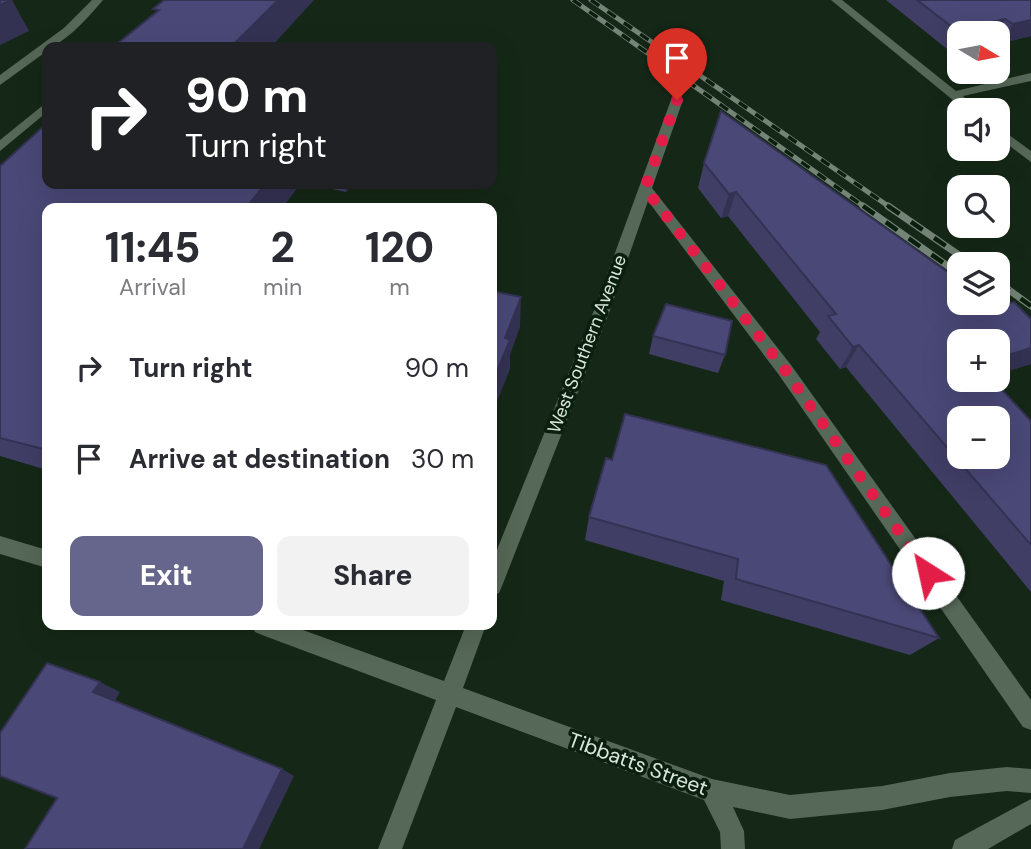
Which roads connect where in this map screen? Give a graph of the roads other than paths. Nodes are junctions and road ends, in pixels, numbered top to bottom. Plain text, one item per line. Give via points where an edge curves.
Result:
1 (98, 0) edge
2 (836, 0) edge
3 (55, 42) edge
4 (42, 54) edge
5 (1031, 77) edge
6 (0, 81) edge
7 (953, 94) junction
8 (958, 98) edge
9 (677, 100) dead end
10 (42, 110) edge
11 (1010, 141) edge
12 (0, 147) edge
13 (1031, 158) edge
14 (645, 188) junction
15 (0, 545) edge
16 (42, 558) edge
17 (497, 573) edge
18 (275, 630) edge
19 (475, 630) edge
20 (448, 695) junction
21 (1031, 719) edge
22 (1031, 781) edge
23 (712, 791) junction
24 (1031, 810) edge
25 (390, 849) edge
26 (733, 849) edge
27 (964, 849) edge

1 - 3 street
2 - 7 street
4 - 6 street
5 - 7 street
7 - 8 street
9 - 14 street, West Southern Avenue
10 - 12 street
11 - 13 street
14 - 17 street, West Southern Avenue via 601,313
14 - 21 street via 785,370
15 - 16 street
18 - 20 street, Tibbatts Street
19 - 20 street
20 - 23 street, Tibbatts Street
20 - 25 street
22 - 23 street, Tibbatts Street via 950,785 883,798 790,807
23 - 26 street via 732,831
24 - 27 street

